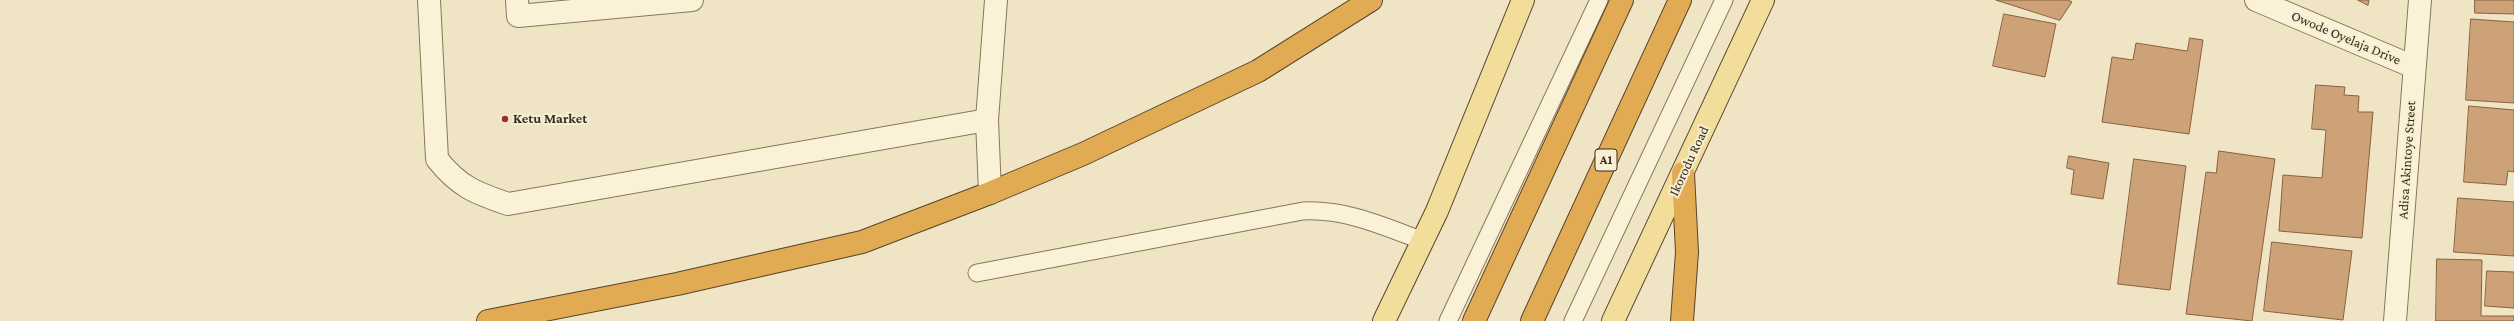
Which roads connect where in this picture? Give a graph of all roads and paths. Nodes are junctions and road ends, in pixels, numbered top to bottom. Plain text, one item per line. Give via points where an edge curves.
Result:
1 (429, 0) edge
2 (517, 0) edge
3 (692, 0) edge
4 (996, 0) edge
5 (1371, 0) edge
6 (1523, 0) edge
7 (1599, 0) edge
8 (1622, 0) edge
9 (1680, 0) edge
10 (1724, 0) edge
11 (1763, 0) edge
12 (2256, 0) edge
13 (2420, 0) edge
14 (2414, 66) junction
15 (987, 120) junction
16 (1683, 173) junction
17 (990, 193) junction
18 (1423, 241) junction
19 (977, 273) dead end
20 (488, 321) edge
21 (1384, 321) edge
22 (1448, 321) edge
23 (1474, 321) edge
24 (1532, 321) edge
25 (1572, 321) edge
26 (1613, 321) edge
27 (1682, 321) edge
28 (2395, 321) edge

1 - 15 street via 437,159 450,176 474,192 508,204
2 - 3 street via 518,16
4 - 15 street
5 - 17 highway via 1258,70 1083,154
6 - 18 main road
7 - 22 lane
8 - 23 highway
9 - 24 highway, A1
10 - 25 lane
11 - 16 main road, Ikorodu Road
12 - 14 street, Owode Oyelaja Drive
13 - 14 street, Adisa Akintoye Street
14 - 28 street, Adisa Akintoye Street
15 - 17 street
16 - 26 main road, Ikorodu Road
16 - 27 highway via 1687,252
17 - 20 highway via 862,242 677,284
18 - 19 lane via 1357,217 1327,210 1303,210
18 - 21 main road

